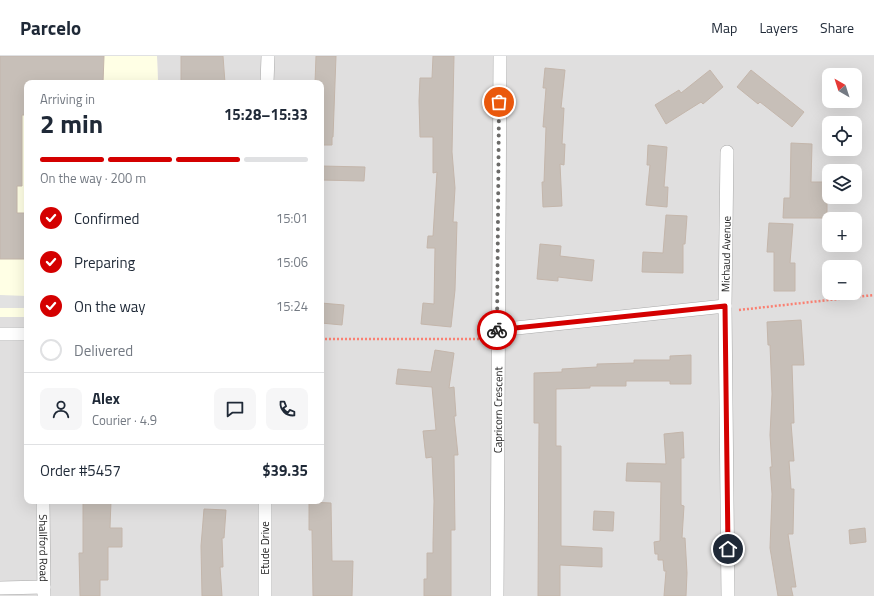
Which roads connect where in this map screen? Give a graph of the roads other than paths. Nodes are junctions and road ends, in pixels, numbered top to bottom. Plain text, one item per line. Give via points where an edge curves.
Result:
1 (268, 56) edge
2 (500, 56) edge
3 (267, 80) edge
4 (727, 152) dead end
5 (730, 308) junction
6 (497, 330) junction
7 (0, 334) edge
8 (24, 334) edge
9 (43, 504) edge
10 (265, 504) edge
11 (0, 588) edge
12 (44, 591) edge
13 (265, 596) edge
14 (497, 596) edge
15 (728, 596) edge

1 - 3 street
2 - 6 street, Capricorn Crescent
4 - 5 street, Michaud Avenue
5 - 6 street
5 - 15 street, Michaud Avenue
6 - 14 street, Capricorn Crescent
7 - 8 street
9 - 12 street, Shallford Road
10 - 13 street, Etude Drive
11 - 12 street

